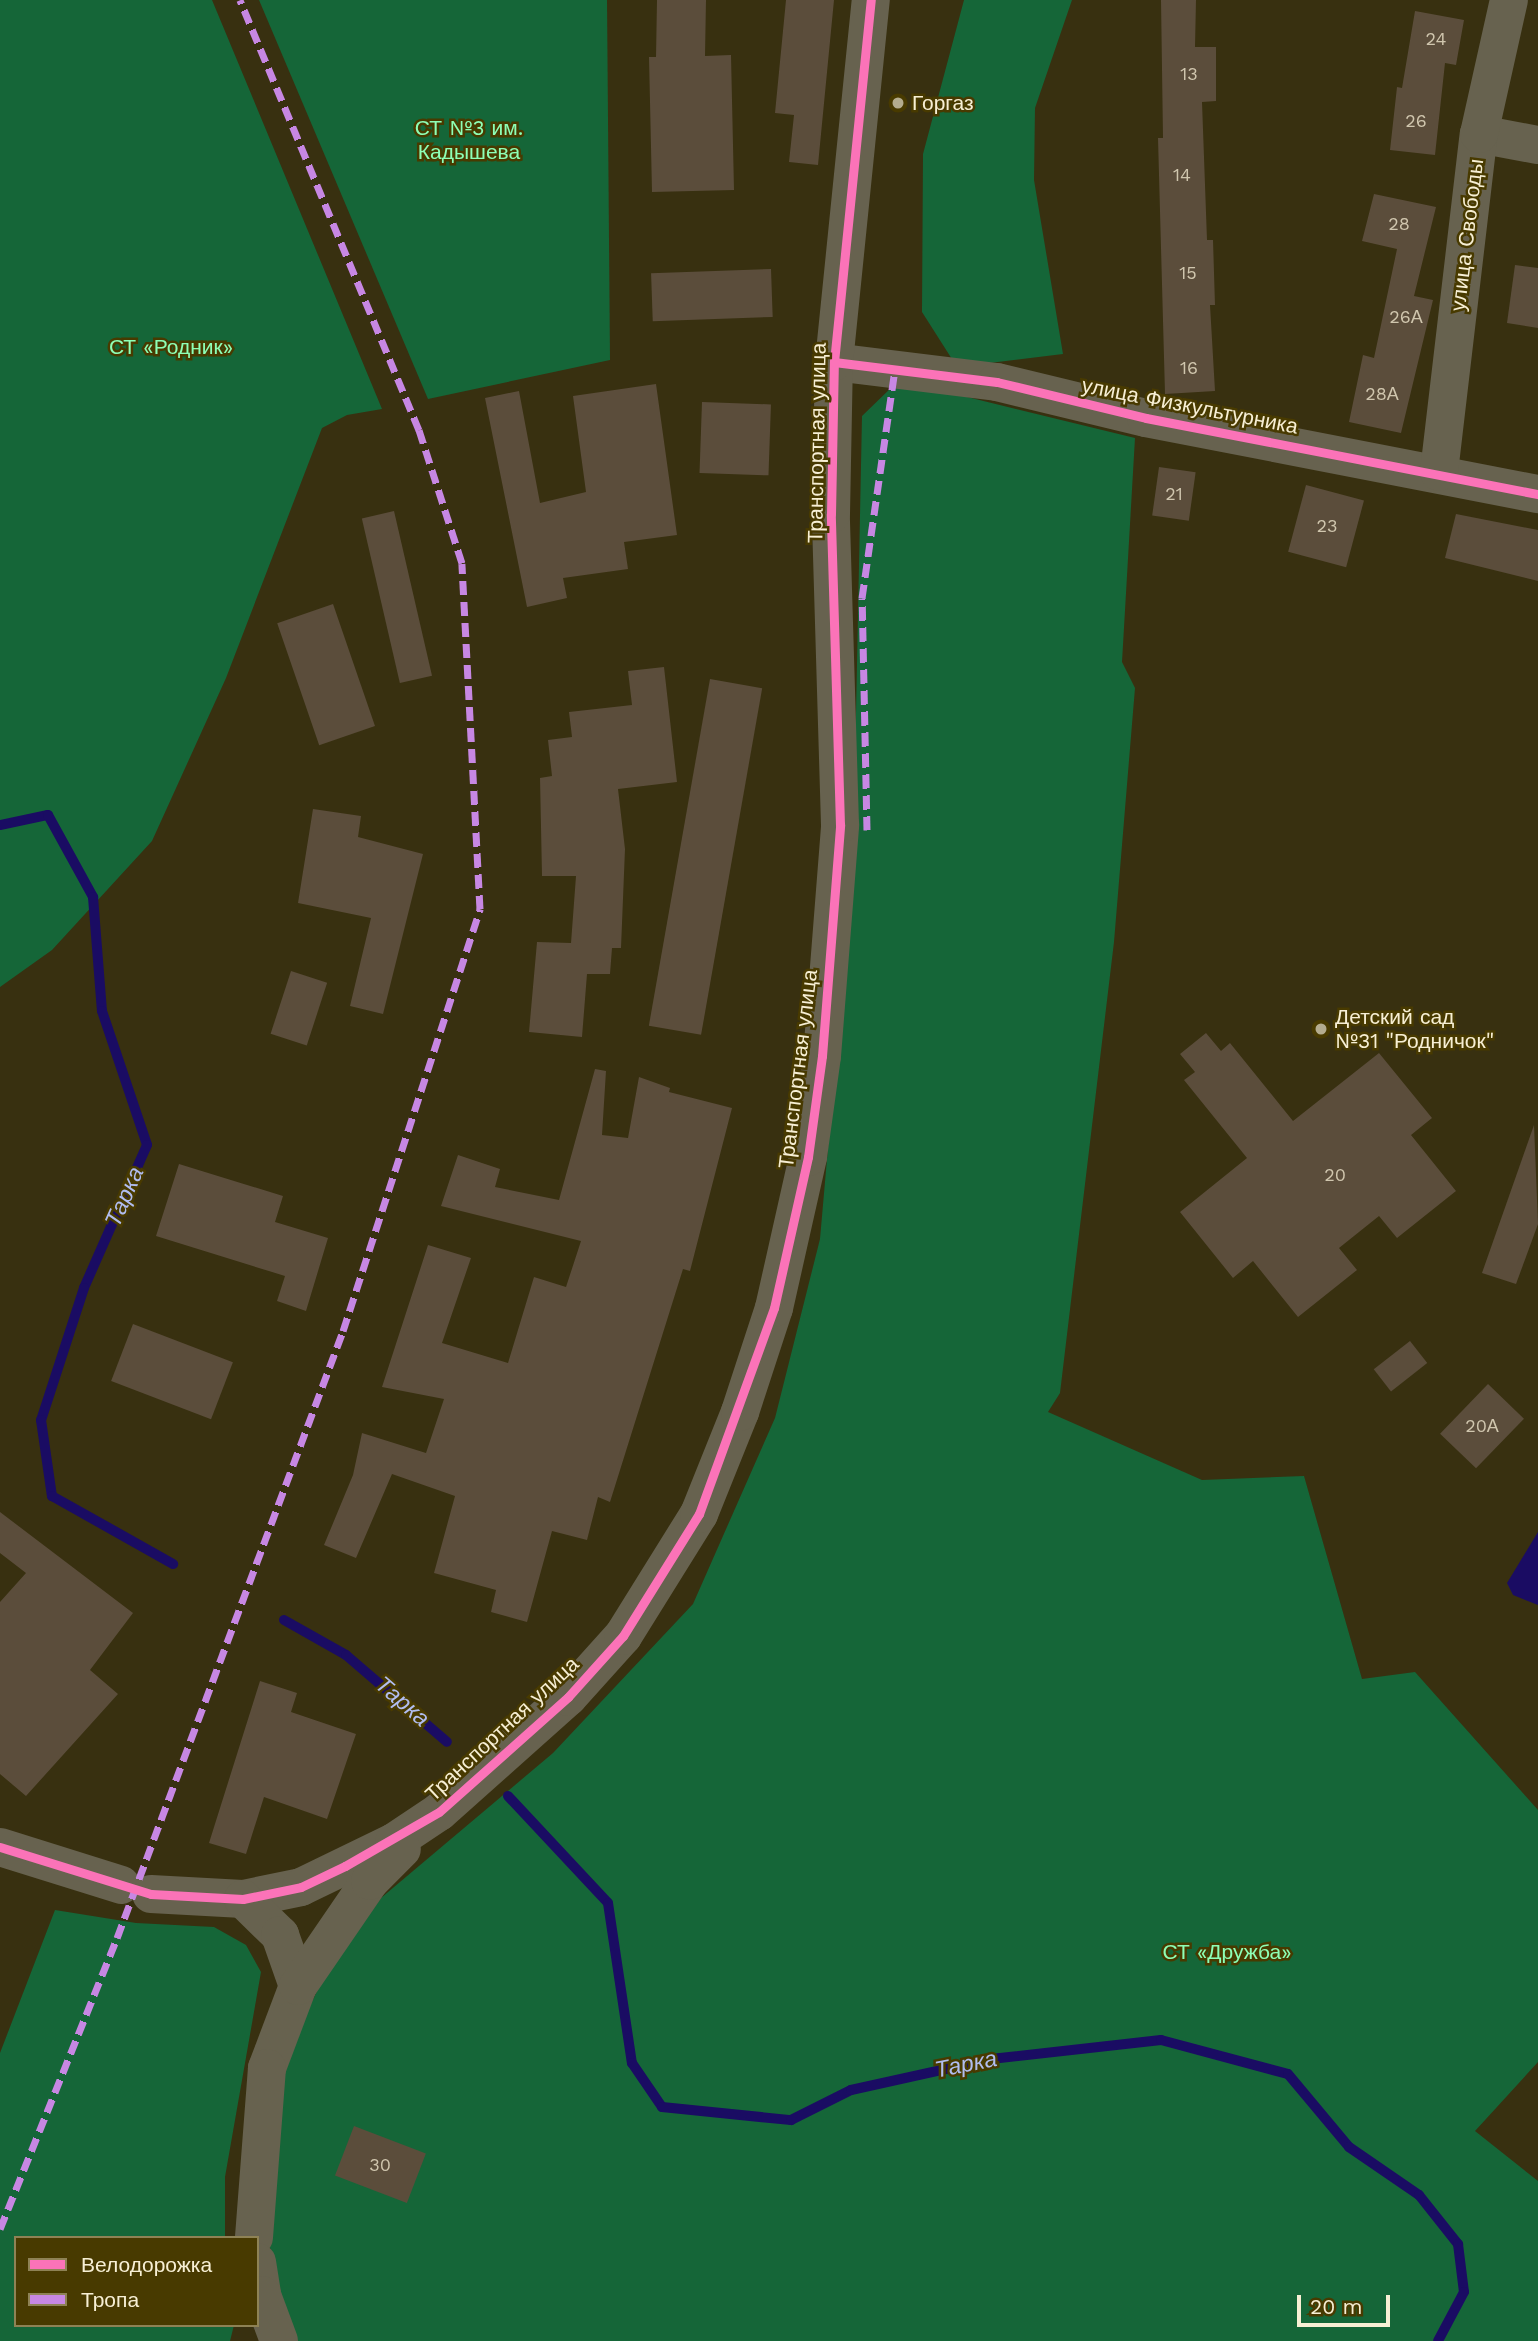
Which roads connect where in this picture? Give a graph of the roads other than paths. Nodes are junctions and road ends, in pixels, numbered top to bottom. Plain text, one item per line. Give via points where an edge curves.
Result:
1 (871, 0) edge
2 (1509, 0) edge
3 (1479, 134) junction
4 (1538, 145) edge
5 (834, 362) junction
6 (1439, 472) junction
7 (1538, 494) edge
8 (439, 1812) junction
9 (0, 1846) edge
10 (243, 1899) junction
11 (298, 1986) junction
12 (254, 2236) edge
13 (259, 2275) edge
14 (279, 2341) edge

1 - 5 street, Транспортная улица
2 - 3 street, улица Свободы
3 - 4 street
3 - 6 street, улица Свободы
5 - 6 street, улица Физкультурника via 998,382 1146,418
5 - 8 street, Транспортная улица via 831,514 840,825 822,1056 808,1157 774,1308 699,1514 663,1577 623,1636 568,1697
6 - 7 street, улица Физкультурника
8 - 10 street, Транспортная улица via 394,1842 300,1887
8 - 11 street via 370,1881
9 - 10 street, Транспортная улица via 136,1889
10 - 11 street via 280,1935
11 - 12 street via 267,2068
13 - 14 street

